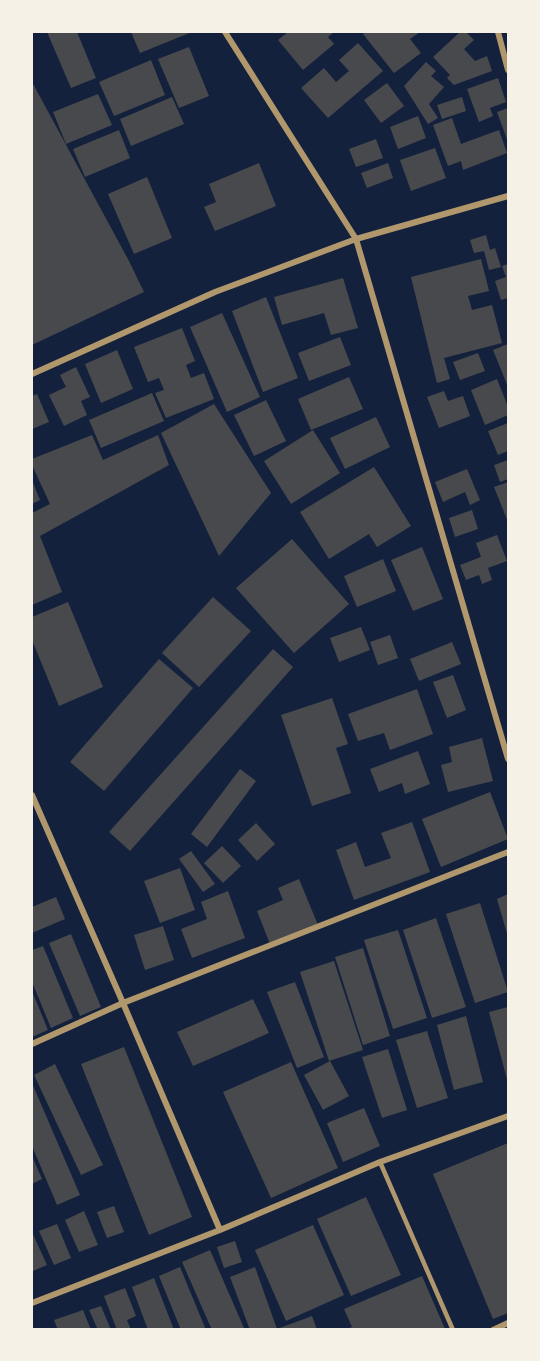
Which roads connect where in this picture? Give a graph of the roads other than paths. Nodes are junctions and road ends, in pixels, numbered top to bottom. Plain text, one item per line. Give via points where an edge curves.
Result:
1 (225, 32) edge
2 (498, 32) edge
3 (508, 70) edge
4 (508, 196) edge
5 (356, 239) junction
6 (32, 374) edge
7 (506, 743) edge
8 (508, 759) edge
9 (32, 798) edge
10 (508, 852) edge
11 (123, 1004) junction
12 (32, 1044) edge
13 (508, 1116) edge
14 (380, 1162) junction
15 (220, 1230) junction
16 (32, 1304) edge
17 (508, 1323) edge
18 (453, 1329) edge
19 (493, 1329) edge

1 - 5 street
2 - 3 street
4 - 5 street
5 - 6 street via 215,292
5 - 7 street
7 - 8 street
9 - 11 street
10 - 11 street
11 - 12 street
11 - 15 street
13 - 14 street
14 - 15 street
14 - 18 lane
15 - 16 street
17 - 19 street

